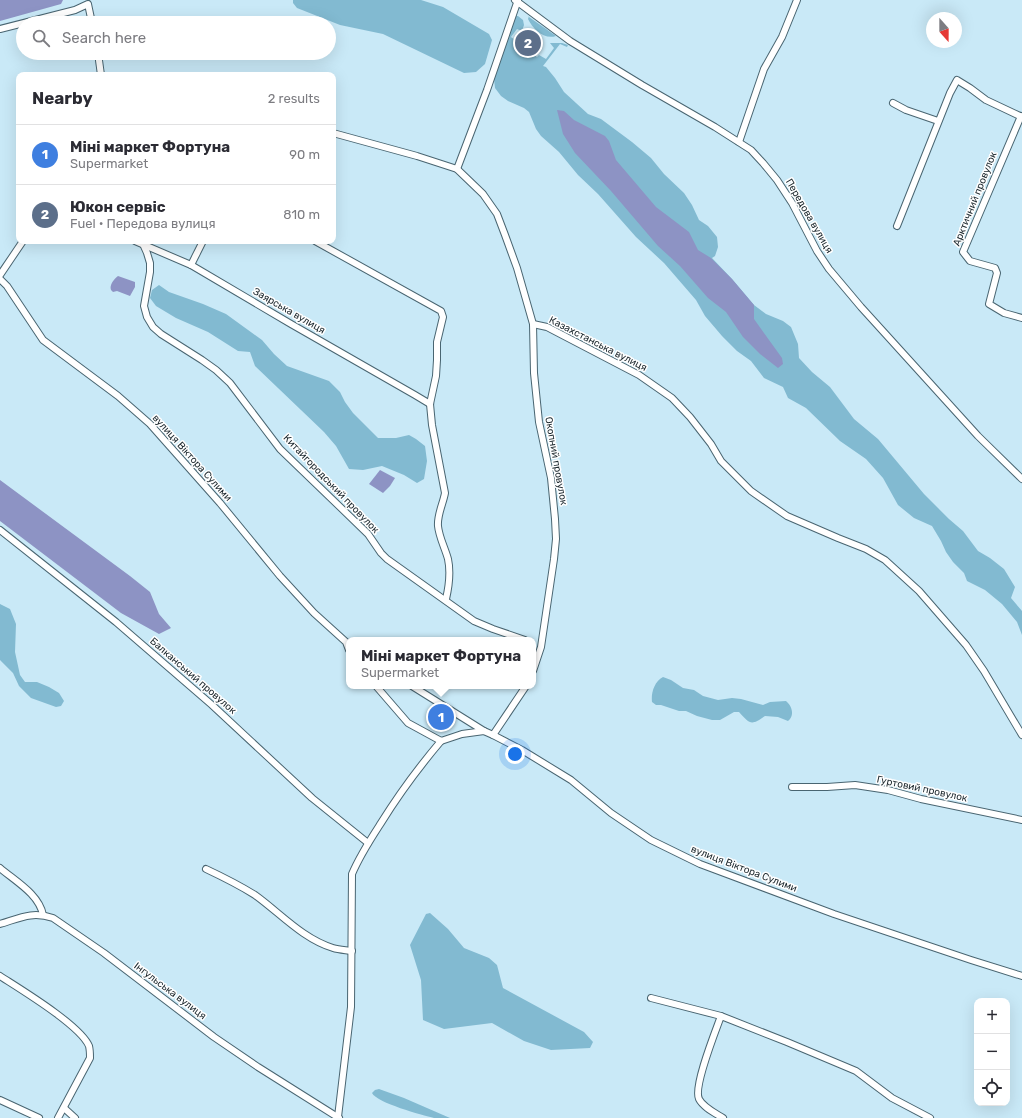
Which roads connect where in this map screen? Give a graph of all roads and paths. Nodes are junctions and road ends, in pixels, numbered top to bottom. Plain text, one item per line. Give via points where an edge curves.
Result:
1 (797, 0) edge
2 (517, 1) edge
3 (51, 16) edge
4 (91, 16) edge
5 (16, 25) edge
6 (0, 29) edge
7 (99, 60) edge
8 (101, 72) edge
9 (893, 104) dead end
10 (1021, 116) edge
11 (938, 121) junction
12 (336, 134) edge
13 (739, 142) junction
14 (457, 170) junction
15 (897, 226) dead end
16 (21, 244) edge
17 (142, 244) joint
18 (202, 244) edge
19 (320, 244) edge
20 (191, 265) junction
21 (0, 275) edge
22 (0, 279) edge
23 (1022, 318) edge
24 (533, 324) junction
25 (430, 404) junction
26 (1022, 479) edge
27 (0, 530) edge
28 (446, 600) junction
29 (516, 637) edge
30 (346, 641) edge
31 (536, 645) edge
32 (541, 647) junction
33 (536, 662) edge
34 (379, 689) edge
35 (417, 689) edge
36 (524, 689) edge
37 (484, 731) junction
38 (493, 735) junction
39 (1022, 735) edge
40 (441, 741) junction
41 (792, 787) dead end
42 (1022, 820) edge
43 (368, 843) junction
44 (0, 868) edge
45 (206, 869) dead end
46 (44, 915) junction
47 (0, 924) edge
48 (352, 951) junction
49 (0, 976) edge
50 (1022, 976) edge
51 (651, 998) dead end
52 (721, 1016) junction
53 (0, 1100) edge
54 (64, 1108) junction
55 (39, 1118) edge
56 (58, 1118) edge
57 (75, 1118) edge
58 (339, 1118) edge
59 (723, 1118) edge
60 (930, 1118) edge

1 - 13 street via 782,37 764,69
2 - 13 street, Передова вулиця via 570,41
2 - 14 street
3 - 4 street via 88,4
5 - 6 street
7 - 8 street
9 - 11 street
10 - 11 street, Арктичний провулок via 986,100 957,80
10 - 23 street, Арктичний провулок via 962,252 970,261 995,268 997,273 989,304 1004,313
11 - 15 street, Арктичний провулок
12 - 14 street, Казахстанська вулиця
13 - 26 street, Передова вулиця via 751,150 777,180 823,261 978,436
14 - 24 street, Казахстанська вулиця via 483,194 497,214 518,268
16 - 21 street
17 - 20 street, Заярська вулиця
17 - 28 street, Китайгородський провулок via 150,263 144,306 153,327 216,370 230,383 280,449 368,534 381,553
18 - 20 street
19 - 25 street via 441,311 443,317 437,342 438,360
20 - 25 street, Заярська вулиця
22 - 30 street, вулиця Віктора Сулими via 43,340 118,396 150,424 280,576 314,613
24 - 32 street, Окопний провулок via 539,422 551,478 556,539
24 - 39 street, Казахстанська вулиця via 547,327 639,375 672,398 706,438 721,461 751,492 787,516 866,549 885,560 919,591 966,645
25 - 28 street via 445,493 438,526 450,574
27 - 43 street, Балканський провулок via 116,622 212,705 312,798
28 - 29 street, Китайгородський провулок via 474,620
31 - 32 street
32 - 33 street, Окопний провулок
34 - 40 street via 408,723
35 - 37 street, вулиця Віктора Сулими
36 - 38 street
37 - 38 street, вулиця Віктора Сулими
37 - 40 street via 462,734
38 - 50 street, вулиця Віктора Сулими via 571,780 611,813 650,840 700,864 834,914
40 - 43 street via 418,768
41 - 42 street, Гуртовий провулок via 855,786 888,790
43 - 48 street via 352,874
44 - 46 street via 30,892
45 - 48 street via 255,895 318,942
46 - 47 street via 34,914
46 - 58 street, Інгульська вулиця via 65,925 214,1037
48 - 58 street via 352,1007
49 - 54 street via 52,1011 75,1029 89,1045 90,1058
51 - 52 street
52 - 59 street via 706,1057 697,1093 699,1100
52 - 60 street via 856,1071 892,1098
53 - 55 street
54 - 56 street
54 - 57 street

